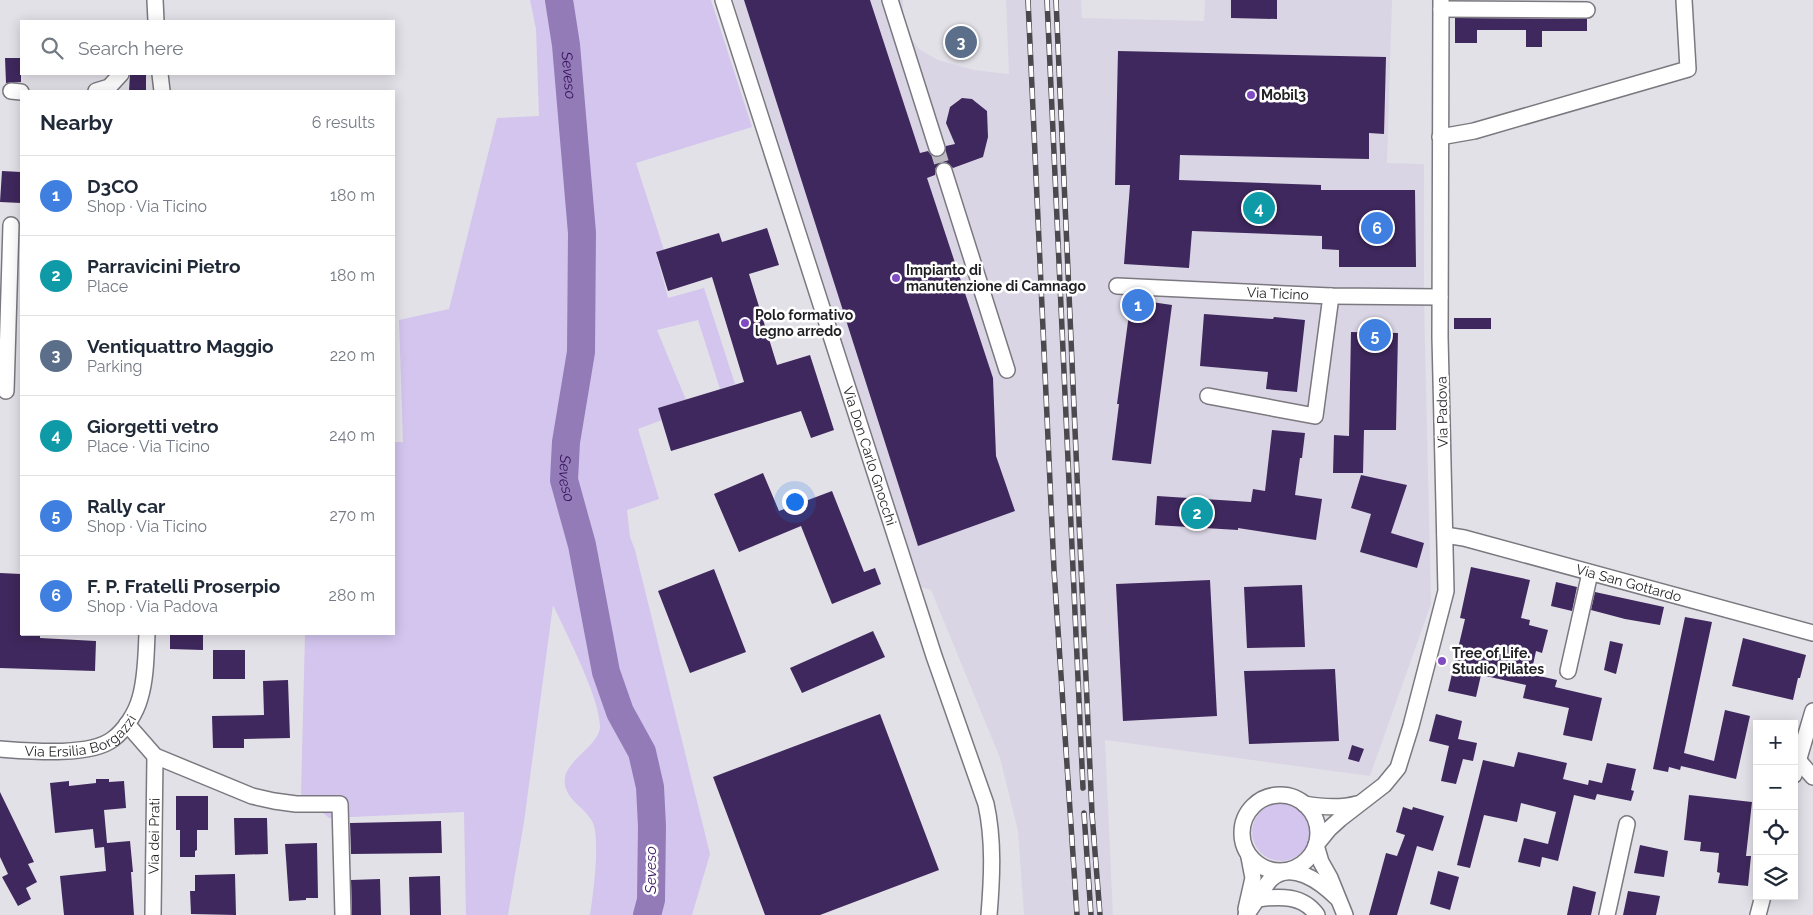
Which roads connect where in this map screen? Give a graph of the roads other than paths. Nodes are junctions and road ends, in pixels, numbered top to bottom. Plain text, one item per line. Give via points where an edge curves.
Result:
1 (155, 0) edge
2 (722, 0) edge
3 (890, 0) edge
4 (1684, 0) edge
5 (1441, 4) edge
6 (1587, 10) dead end
7 (156, 20) edge
8 (120, 75) edge
9 (160, 75) edge
10 (100, 90) edge
11 (162, 90) edge
12 (1440, 137) junction
13 (936, 148) tunnel mouth
14 (944, 171) tunnel mouth
15 (11, 225) dead end
16 (1117, 286) dead end
17 (1330, 296) junction
18 (1440, 297) junction
19 (1007, 370) dead end
20 (9, 391) edge
21 (1208, 396) dead end
22 (1445, 535) junction
23 (1590, 573) junction
24 (1813, 633) edge
25 (147, 635) edge
26 (1568, 671) dead end
27 (1813, 711) edge
28 (127, 724) junction
29 (0, 749) edge
30 (155, 756) junction
31 (1798, 760) joint
32 (1813, 778) edge
33 (1363, 802) junction
34 (1304, 804) junction
35 (1627, 824) dead end
36 (1316, 845) junction
37 (1249, 857) junction
38 (1284, 871) junction
39 (1258, 899) junction
40 (1338, 899) junction
41 (1762, 900) edge
42 (153, 915) edge
43 (343, 915) edge
44 (989, 915) edge
45 (1244, 915) edge
46 (1317, 915) edge
47 (1345, 915) edge
48 (1607, 915) edge
49 (1758, 915) edge

1 - 7 street
2 - 44 street, Via Don Carlo Gnocchi via 934,656 986,804 990,856
3 - 13 street
4 - 12 street via 1688,69 1474,131
5 - 6 street
5 - 12 street, Via Padova
8 - 10 street via 110,87
9 - 11 street
12 - 18 street, Via Padova
14 - 19 street
15 - 20 street
16 - 17 street, Via Ticino
17 - 18 street, Via Ticino
17 - 21 street via 1315,416
18 - 22 street, Via Padova
22 - 23 street, Via San Gottardo
22 - 33 street, Via Padova via 1446,591 1402,757 1391,778
23 - 24 street, Via San Gottardo
23 - 26 street
25 - 28 street, Via Ersilia Borgazzi via 140,698
27 - 31 street
28 - 29 street, Via Ersilia Borgazzi via 112,740 78,750
28 - 30 street
30 - 42 street, Via dei Prati
30 - 43 street via 274,802 340,804
31 - 32 street
33 - 34 street via 1331,807
33 - 36 street, Via Padova via 1329,829
34 - 36 street via 1316,823
34 - 37 street via 1281,795 1269,796 1249,810 1241,834
35 - 48 street
36 - 38 street via 1304,863
36 - 40 street
37 - 38 street via 1271,870
37 - 45 street via 1252,886
38 - 39 street via 1271,879
38 - 40 street via 1308,876
39 - 45 street
39 - 46 street via 1291,898 1307,905
40 - 47 street
41 - 49 street

